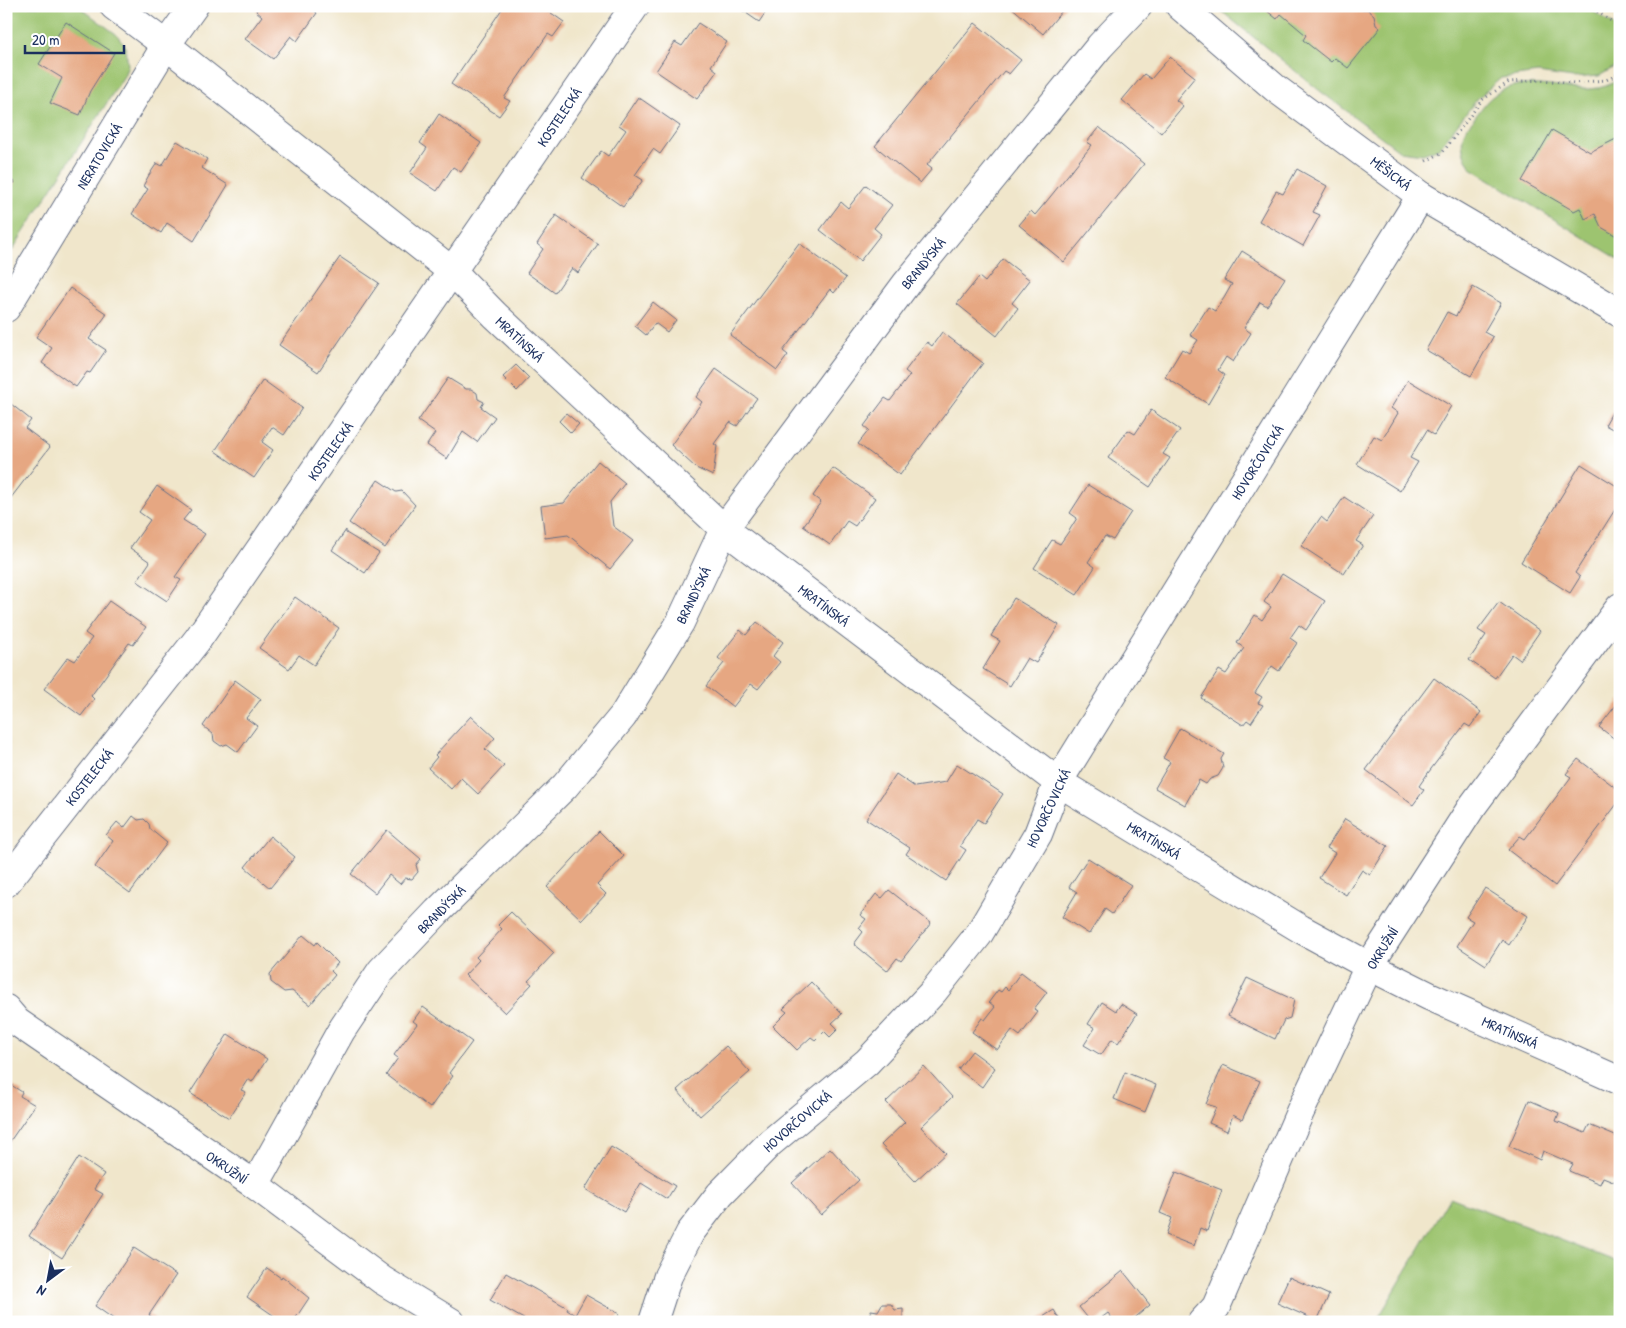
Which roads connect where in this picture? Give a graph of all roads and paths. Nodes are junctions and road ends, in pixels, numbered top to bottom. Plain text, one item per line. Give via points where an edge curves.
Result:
1 (114, 6) edge
2 (194, 6) edge
3 (635, 6) edge
4 (1138, 6) edge
5 (1180, 6) edge
6 (1590, 6) edge
7 (1620, 27) edge
8 (166, 45) junction
9 (1620, 73) edge
10 (1393, 174) junction
11 (1421, 196) junction
12 (453, 272) junction
13 (6, 308) edge
14 (1620, 313) edge
15 (724, 529) junction
16 (1620, 607) edge
17 (1058, 782) junction
18 (6, 882) edge
19 (1369, 966) junction
20 (6, 1009) edge
21 (1620, 1081) edge
22 (255, 1185) junction
23 (451, 1322) edge
24 (653, 1322) edge
25 (1202, 1322) edge

1 - 8 street, MRATÍNSKÁ
2 - 8 street, NERATOVICKÁ
3 - 12 street, KOSTELECKÁ
4 - 15 street, BRANDÝSKÁ via 1100,46 906,284
5 - 10 street, MĚŠICKÁ via 1275,88
6 - 7 path
8 - 12 street, MRATÍNSKÁ
8 - 13 street, NERATOVICKÁ
9 - 10 path via 1606,80 1574,83 1509,82 1482,100 1443,152 1427,161 1404,160
10 - 11 street, MĚŠICKÁ
11 - 14 street, MĚŠICKÁ
11 - 17 street, HOVORČOVICKÁ
12 - 15 street, MRATÍNSKÁ via 502,322
12 - 18 street, KOSTELECKÁ via 198,639
15 - 17 street, MRATÍNSKÁ
15 - 22 street, BRANDÝSKÁ via 680,623 623,716 565,786 381,972 341,1031
16 - 19 street, OKRUŽNÍ via 1472,808
17 - 19 street, MRATÍNSKÁ via 1301,929
17 - 24 street, HOVORČOVICKÁ via 1038,834 979,934 933,992 867,1062 770,1143 720,1194 690,1233 668,1276
19 - 21 street, MRATÍNSKÁ
19 - 25 street, OKRUŽNÍ via 1300,1112 1216,1307
20 - 22 street, OKRUŽNÍ via 24,1027
22 - 23 street, OKRUŽNÍ via 382,1280

